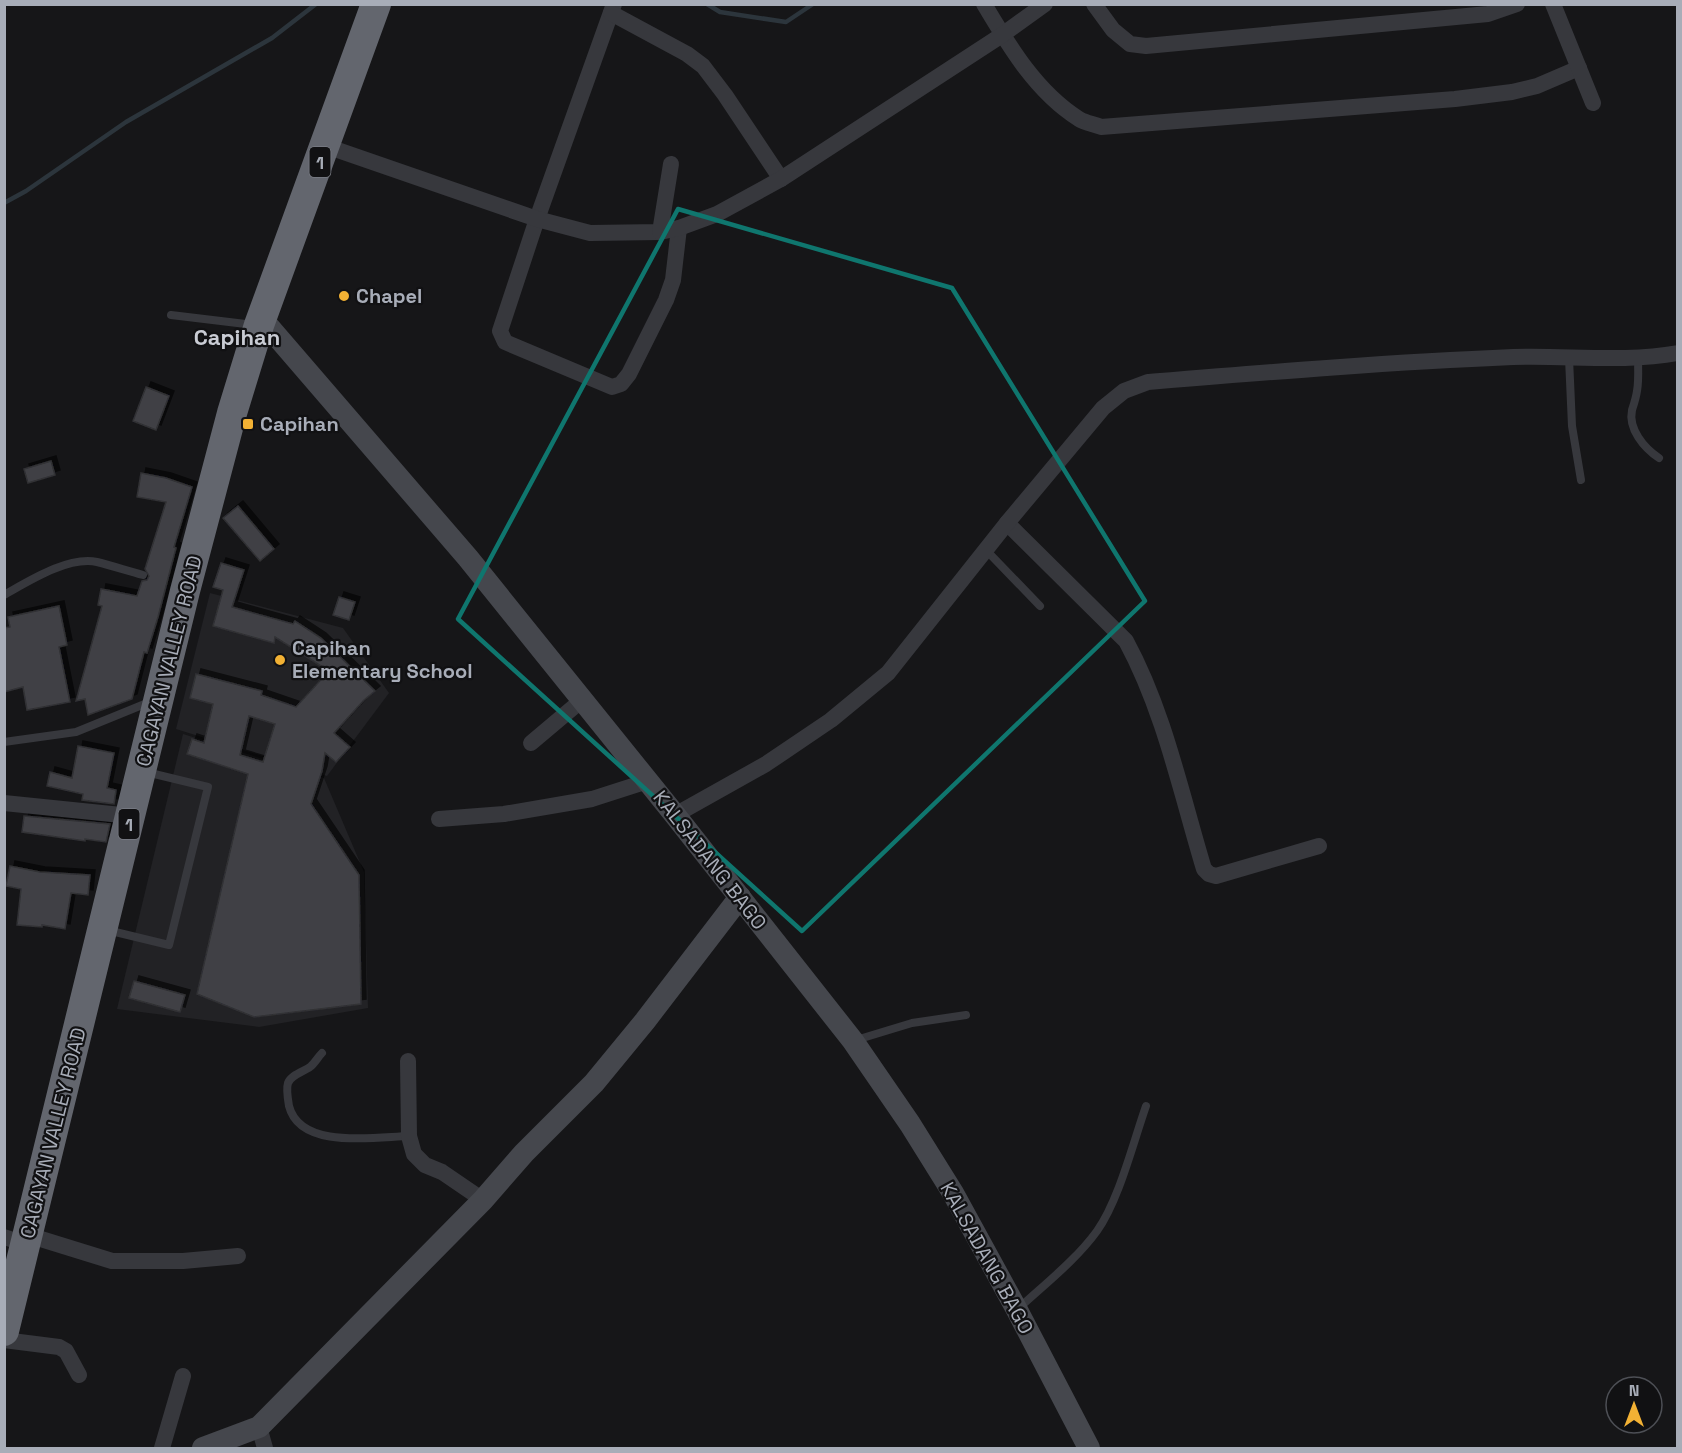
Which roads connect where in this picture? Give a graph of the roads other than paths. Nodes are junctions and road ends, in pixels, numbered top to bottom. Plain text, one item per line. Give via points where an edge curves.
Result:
1 (376, 4) edge
2 (984, 4) edge
3 (1045, 4) edge
4 (1094, 4) edge
5 (1516, 4) edge
6 (1553, 4) edge
7 (612, 9) edge
8 (1002, 35) junction
9 (1579, 68) junction
10 (1593, 103) dead end
11 (326, 146) junction
12 (672, 164) dead end
13 (781, 179) junction
14 (537, 219) junction
15 (679, 228) junction
16 (660, 232) junction
17 (171, 315) dead end
18 (261, 322) junction
19 (1677, 353) edge
20 (1638, 357) junction
21 (1569, 358) junction
22 (1659, 458) dead end
23 (1581, 480) dead end
24 (1007, 523) junction
25 (986, 550) junction
26 (143, 575) dead end
27 (4, 595) edge
28 (1040, 606) dead end
29 (160, 698) junction
30 (582, 700) junction
31 (4, 742) edge
32 (531, 744) dead end
33 (142, 771) junction
34 (648, 781) junction
35 (4, 803) edge
36 (675, 815) junction
37 (131, 816) junction
38 (439, 819) dead end
39 (1318, 846) dead end
40 (740, 897) junction
41 (103, 929) junction
42 (966, 1015) dead end
43 (853, 1041) junction
44 (322, 1053) dead end
45 (408, 1061) dead end
46 (1146, 1106) dead end
47 (410, 1136) junction
48 (483, 1200) junction
49 (19, 1238) edge
50 (238, 1256) dead end
51 (1017, 1310) junction
52 (5, 1326) edge
53 (79, 1375) dead end
54 (183, 1376) dead end
55 (262, 1438) edge
56 (162, 1449) edge
57 (203, 1449) edge
58 (1089, 1449) edge

1 - 11 highway, CAGAYAN VALLEY ROAD / 1
2 - 8 street
3 - 8 street
4 - 5 street via 1113,30 1130,44 1146,46 1488,14
6 - 9 street
7 - 13 street via 703,66
7 - 14 street
8 - 9 street via 1040,87 1080,119 1101,127 1512,92
8 - 13 street
9 - 10 street
11 - 14 street
11 - 18 highway, CAGAYAN VALLEY ROAD / 1
12 - 16 street
13 - 15 street via 717,214
14 - 15 street via 500,331 504,342 612,387 621,384 629,374 666,300 673,280
14 - 16 street via 590,233
15 - 16 street
17 - 18 lane
18 - 29 highway, CAGAYAN VALLEY ROAD / 1 via 181,589
18 - 30 main road, KALSADANG BAGO via 468,558
19 - 20 street
20 - 21 street
20 - 22 lane via 1633,424 1641,442
21 - 23 lane via 1572,426
21 - 24 street via 1359,365 1148,382 1124,391 1103,408
24 - 25 street
24 - 39 street via 1126,641 1162,728 1204,869 1216,876
25 - 28 lane
25 - 36 street via 888,673 831,720 775,758
26 - 27 lane via 95,562 70,564 39,575
29 - 31 lane via 76,732
29 - 33 highway, CAGAYAN VALLEY ROAD / 1
30 - 32 street
30 - 34 main road, KALSADANG BAGO
33 - 37 highway, CAGAYAN VALLEY ROAD / 1
33 - 41 lane via 208,787 168,945
34 - 36 main road, KALSADANG BAGO
34 - 38 street via 592,799 504,814
35 - 37 street
36 - 40 main road, KALSADANG BAGO
37 - 41 highway, CAGAYAN VALLEY ROAD / 1
40 - 43 main road, KALSADANG BAGO
40 - 48 main road via 594,1083
41 - 49 highway, CAGAYAN VALLEY ROAD / 1
42 - 43 lane via 912,1023
43 - 51 main road, KALSADANG BAGO via 953,1193
44 - 47 lane via 287,1085 293,1117 306,1130 342,1138
45 - 47 street
46 - 51 lane via 1111,1208 1097,1232
47 - 48 street via 414,1154 425,1165
48 - 55 main road
49 - 50 street via 112,1261
49 - 52 highway, CAGAYAN VALLEY ROAD / 1
51 - 58 main road, KALSADANG BAGO
52 - 53 street via 66,1351
54 - 56 street
55 - 57 main road

